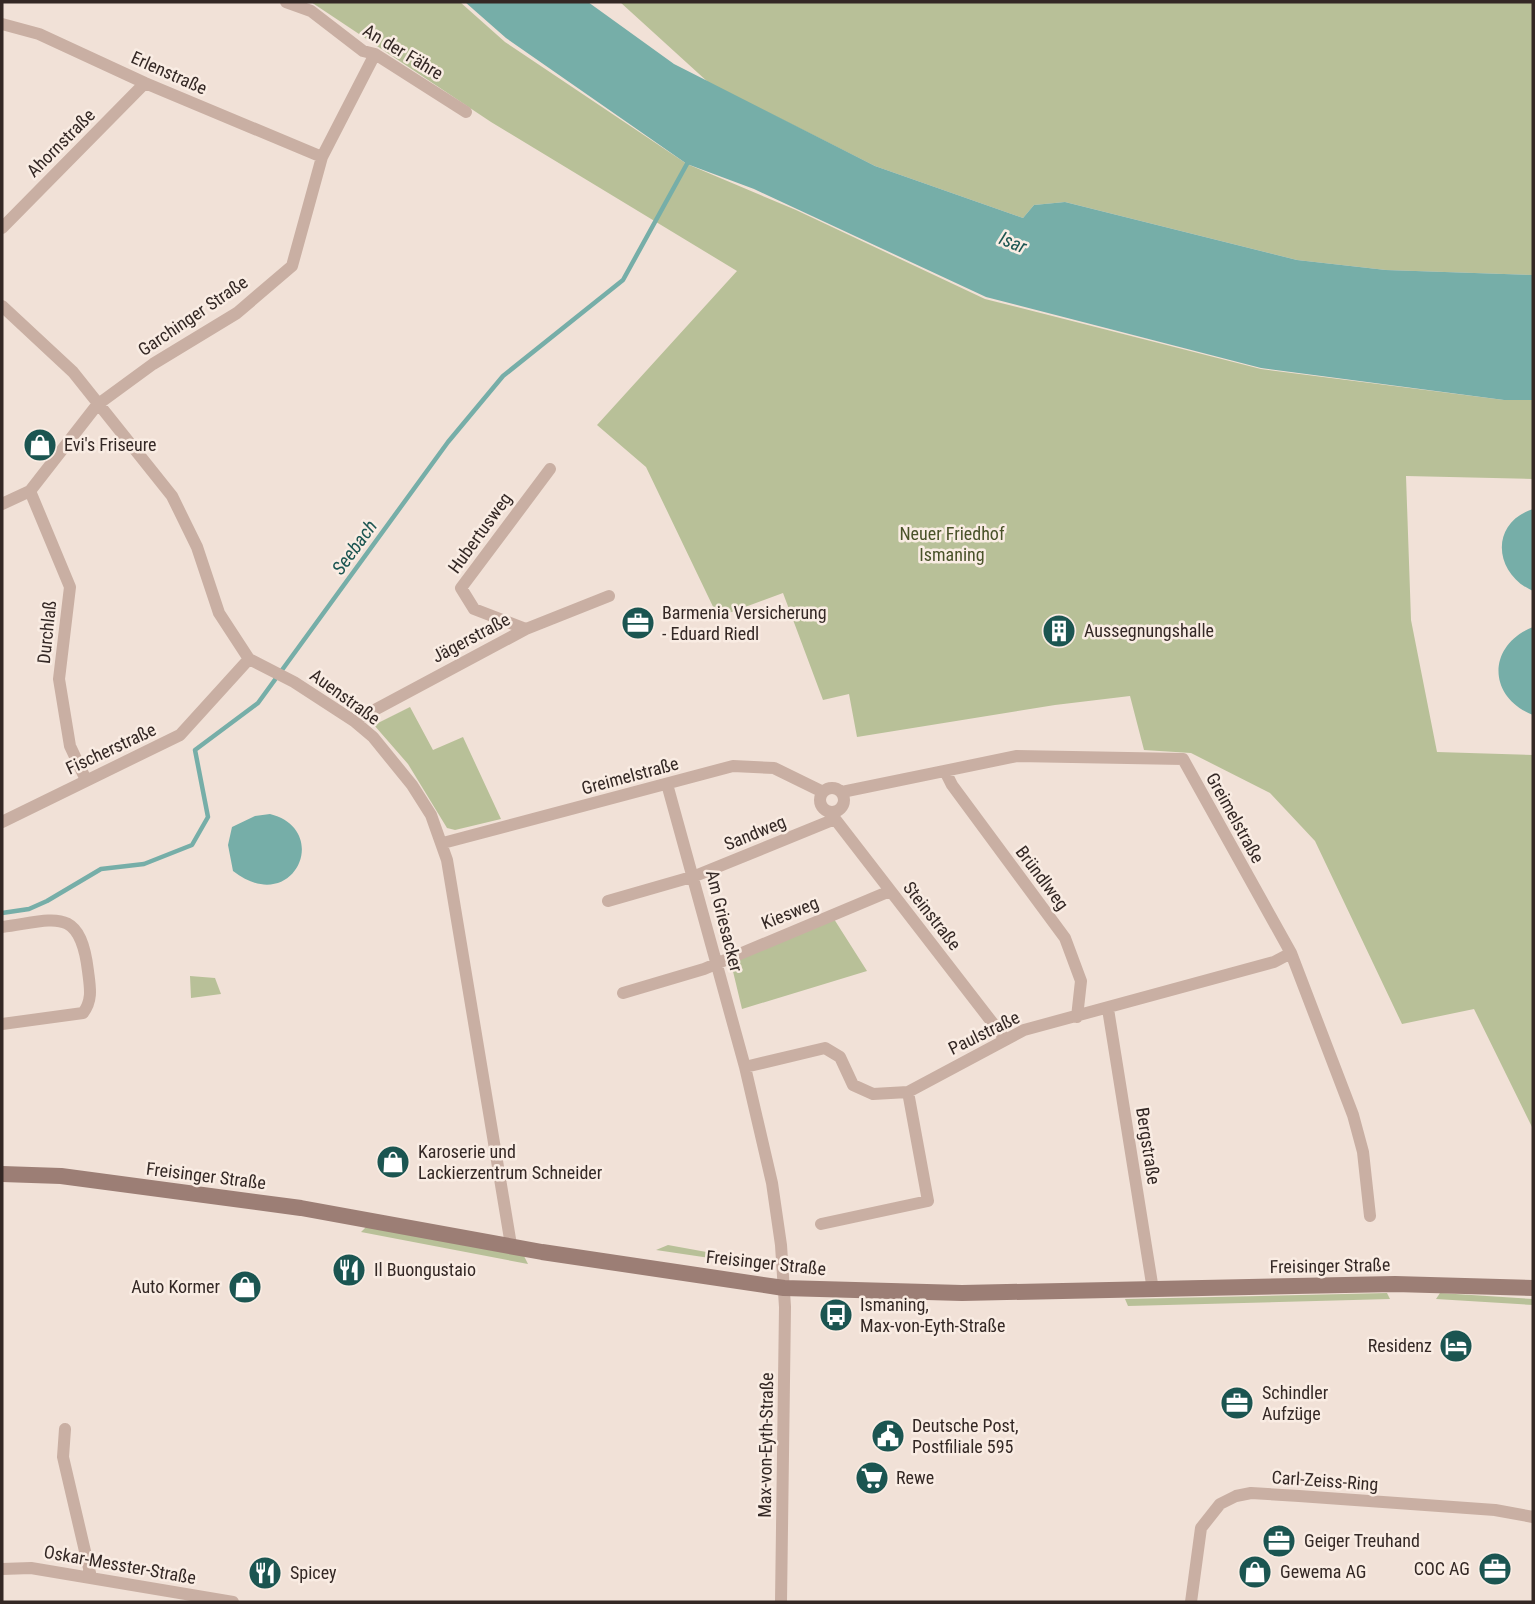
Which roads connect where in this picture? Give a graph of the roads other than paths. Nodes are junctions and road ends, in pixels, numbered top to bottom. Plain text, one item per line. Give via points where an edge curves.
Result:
1 (286, 2) edge
2 (2, 24) edge
3 (375, 54) junction
4 (145, 83) junction
5 (466, 112) dead end
6 (322, 157) junction
7 (2, 228) edge
8 (2, 306) edge
9 (97, 405) junction
10 (550, 469) dead end
11 (30, 491) junction
12 (2, 504) edge
13 (608, 596) dead end
14 (526, 629) junction
15 (249, 659) junction
16 (354, 721) junction
17 (945, 771) junction
18 (86, 780) junction
19 (667, 784) junction
20 (823, 792) junction
21 (842, 792) junction
22 (834, 816) junction
23 (2, 822) edge
24 (443, 843) junction
25 (695, 876) junction
26 (890, 891) junction
27 (608, 901) dead end
28 (2, 927) edge
29 (1291, 953) junction
30 (715, 962) junction
31 (623, 993) dead end
32 (1108, 1009) junction
33 (1077, 1017) junction
34 (2, 1024) edge
35 (1005, 1039) junction
36 (745, 1067) junction
37 (908, 1092) junction
38 (2, 1174) edge
39 (1370, 1216) dead end
40 (821, 1224) dead end
41 (511, 1245) junction
42 (784, 1288) junction
43 (1533, 1288) edge
44 (1153, 1290) junction
45 (65, 1429) dead end
46 (1533, 1517) edge
47 (2, 1569) edge
48 (91, 1577) junction
49 (233, 1602) edge
50 (781, 1602) edge
51 (1191, 1602) edge

1 - 3 street, An der Fähre via 310,11 363,51
2 - 4 street, Erlenstraße via 50,39
3 - 5 street, An der Fähre
3 - 6 street, Garchinger Straße
4 - 6 street, Erlenstraße
4 - 7 street, Ahornstraße
6 - 9 street, Garchinger Straße via 292,266 237,313 152,364
8 - 9 street via 73,372
9 - 11 street, Garchinger Straße
9 - 15 street via 172,496 197,547 219,613
10 - 14 street, Hubertusweg via 461,588 474,609
11 - 12 street
11 - 18 street, Durchlaß via 70,587 59,679 70,746
13 - 14 street, Jägerstraße
14 - 16 street, Jägerstraße
15 - 16 street, Auenstraße
15 - 18 street, Fischerstraße via 180,735
16 - 24 street, Auenstraße via 412,785
17 - 21 street, Greimelstraße
17 - 29 street, Greimelstraße via 1017,756 1183,759
17 - 33 street, Bründlweg via 1065,938 1081,981
18 - 23 street, Fischerstraße
19 - 20 street, Greimelstraße via 733,766 754,766 774,768
19 - 24 street, Greimelstraße
19 - 25 street, Am Griesacker
20 - 21 street via 829,788
20 - 22 street via 822,807
21 - 22 street via 843,807
22 - 25 street, Sandweg
22 - 26 street, Steinstraße
24 - 41 street, Auenstraße
25 - 27 street, Sandweg
25 - 30 street, Am Griesacker
26 - 30 street, Kiesweg
26 - 35 street, Steinstraße
28 - 34 street via 55,920 72,924 81,935 89,978 89,1005 83,1013
29 - 32 street, Paulstraße via 1274,962
29 - 39 street, Greimelstraße via 1353,1115 1363,1152
30 - 31 street, Kiesweg
30 - 36 street, Am Griesacker
32 - 33 street, Paulstraße
32 - 44 street, Bergstraße
33 - 35 street, Paulstraße
35 - 37 street, Paulstraße
36 - 37 street via 825,1048 840,1057 853,1085 873,1094
36 - 42 street, Am Griesacker via 772,1183
37 - 40 street via 928,1200
38 - 41 main road, Freisinger Straße via 61,1176 290,1206
41 - 42 main road, Freisinger Straße
42 - 44 main road, Freisinger Straße via 962,1293
42 - 50 street, Max-von-Eyth-Straße
43 - 44 main road, Freisinger Straße via 1395,1284
45 - 48 street via 63,1457
46 - 51 street, Carl-Zeiss-Ring via 1495,1510 1278,1494 1236,1496 1220,1504 1202,1528
47 - 48 street, Oskar-Messter-Straße via 31,1567
48 - 49 street, Oskar-Messter-Straße

